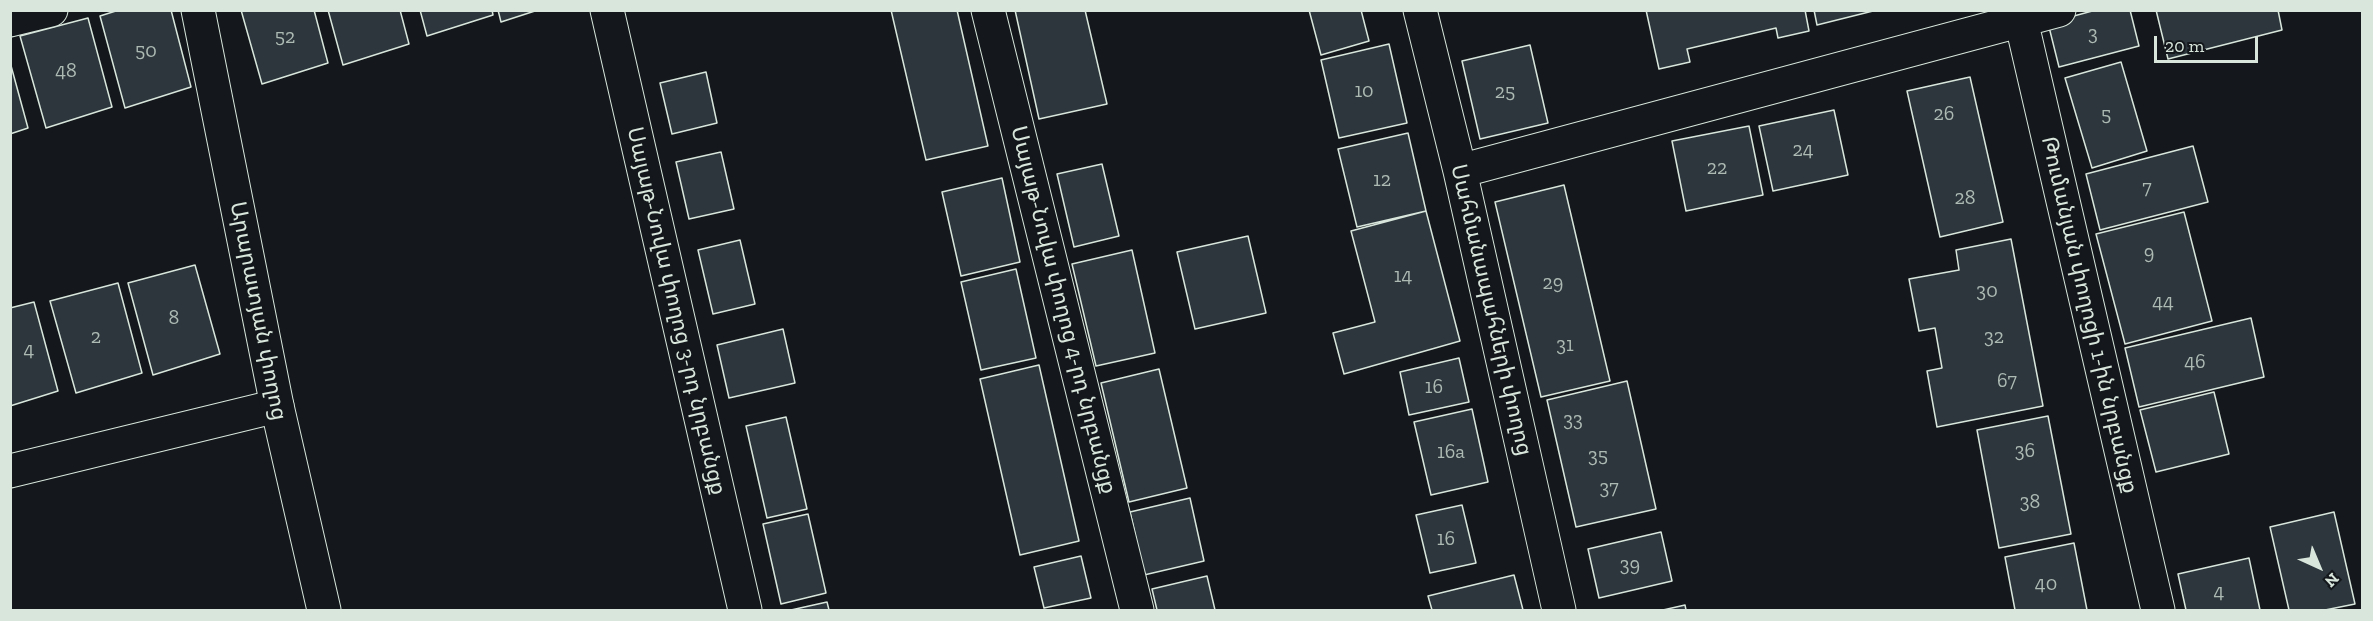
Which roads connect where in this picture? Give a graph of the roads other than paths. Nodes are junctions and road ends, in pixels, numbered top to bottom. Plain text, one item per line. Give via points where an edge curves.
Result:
1 (51, 10) edge
2 (198, 10) edge
3 (607, 10) edge
4 (988, 10) edge
5 (1420, 10) edge
6 (2059, 10) edge
7 (10, 20) edge
8 (2021, 20) junction
9 (1460, 171) junction
10 (277, 406) junction
11 (10, 471) edge
12 (324, 610) edge
13 (745, 610) edge
14 (1137, 610) edge
15 (1559, 610) edge
16 (2158, 610) edge

1 - 7 street
2 - 10 street, Արարատյան փողոց
3 - 13 street, Սայաթ-Նովա փողոց 3-րդ նրբանցք
4 - 14 street, Սայաթ-Նովա փողոց 4-րդ նրբանցք
5 - 9 street, Սահմանապահների փողոց
6 - 8 street
8 - 9 street
8 - 16 street, Թումանյան փողոցի 1-ին նրբանցք
9 - 15 street, Սահմանապահների փողոց
10 - 11 street
10 - 12 street, Արարատյան փողոց

